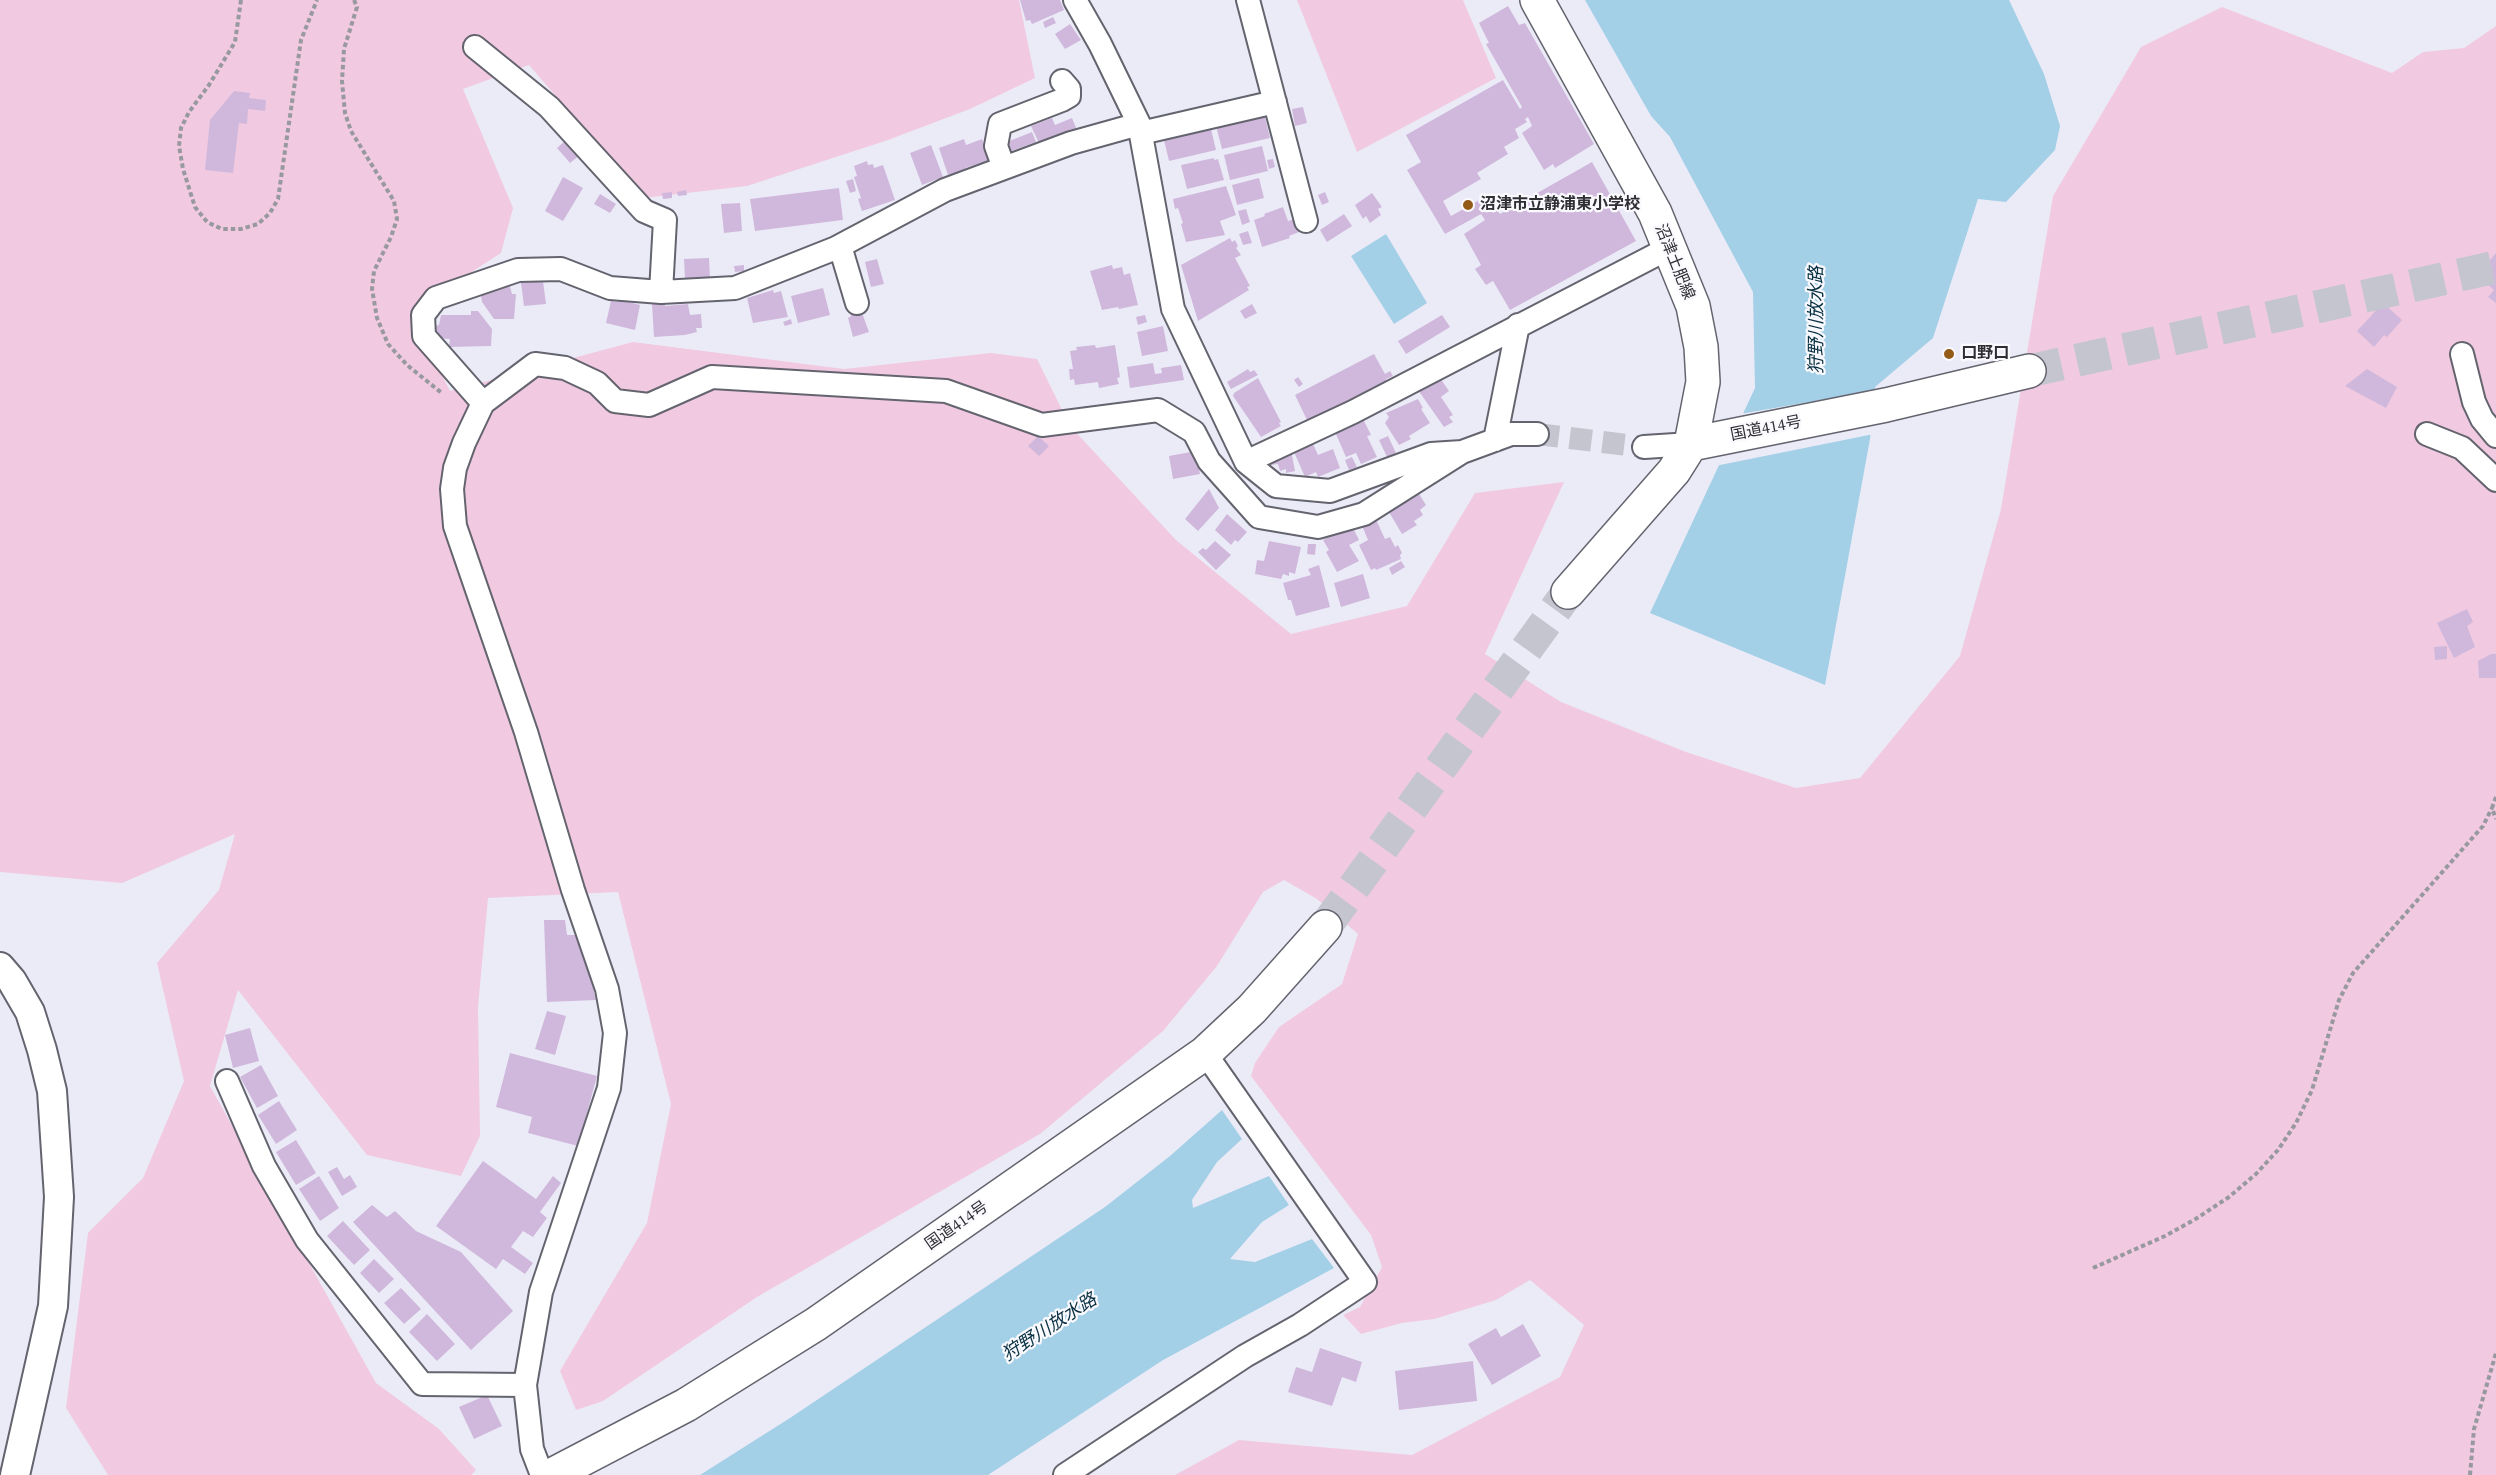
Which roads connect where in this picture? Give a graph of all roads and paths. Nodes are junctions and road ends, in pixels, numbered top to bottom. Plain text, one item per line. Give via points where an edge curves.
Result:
1 (241, 0) edge
2 (317, 0) edge
3 (354, 0) edge
4 (1075, 0) edge
5 (1248, 0) edge
6 (1537, 0) edge
7 (481, 60) dead end
8 (1062, 81) dead end
9 (1275, 102) junction
10 (1140, 128) junction
11 (1004, 168) junction
12 (1306, 221) dead end
13 (840, 246) junction
14 (1669, 248) junction
15 (661, 292) junction
16 (857, 303) dead end
17 (1518, 325) junction
18 (2462, 354) dead end
19 (2029, 371) tunnel mouth
20 (480, 409) junction
21 (1537, 434) tunnel mouth
22 (2427, 434) dead end
23 (2496, 436) edge
24 (1496, 440) junction
25 (1705, 441) junction
26 (1644, 447) tunnel mouth
27 (1462, 452) junction
28 (1246, 462) junction
29 (2496, 480) edge
30 (1568, 592) tunnel mouth
31 (2496, 797) edge
32 (2492, 808) junction
33 (2496, 819) edge
34 (1325, 927) tunnel mouth
35 (0, 967) edge
36 (1205, 1053) junction
37 (227, 1081) dead end
38 (2093, 1268) dead end
39 (2496, 1353) edge
40 (525, 1385) junction
41 (15, 1475) edge
42 (542, 1475) edge
43 (552, 1475) edge
44 (1065, 1475) edge
45 (2470, 1475) edge

1 - 2 path via 235,42 189,112 181,128 179,146 195,207 207,222 222,229 258,224 278,199 301,40
3 - 20 path via 357,7 344,49 345,113 351,130 394,201 397,219 374,271 372,289 377,318 388,344 406,365 439,391
4 - 10 street
5 - 9 street
6 - 14 main road, 沼津土肥線 via 1655,213
7 - 15 street via 549,107 644,211 665,220
8 - 11 street via 1069,96 1000,124 996,146
9 - 10 street
9 - 12 street
10 - 11 street via 1071,143
10 - 28 street via 1173,309
11 - 13 street via 945,190
13 - 15 street via 735,288
13 - 16 street
14 - 17 street
14 - 25 main road, 沼津土肥線 via 1693,306 1701,347
15 - 20 street via 610,288 561,269 518,270 436,298 423,315 424,336
17 - 24 street
17 - 28 street via 1353,412
18 - 23 street via 2474,402
19 - 25 main road, 国道414号 via 1886,405
20 - 27 street via 535,364 565,368 597,383 615,400 649,405 712,377 946,391 1042,425 1158,410 1194,432 1209,461 1259,517 1318,527 1364,514
20 - 40 street via 455,468 455,526 526,732 607,989 615,1033 609,1088 542,1292
21 - 24 street via 1511,434
22 - 29 street via 2462,448
24 - 27 street
25 - 26 street
25 - 30 main road
27 - 28 street via 1431,454 1330,491 1276,486
31 - 32 path
32 - 33 path
32 - 38 path via 2483,826 2353,973 2339,1000 2312,1090 2278,1150 2256,1174 2203,1214 2165,1236
34 - 36 main road, 国道414号 via 1252,1009
35 - 41 street via 30,1012 42,1050 52,1091 59,1197 53,1306
36 - 43 main road, 国道414号 via 816,1324 686,1404
36 - 44 street via 1365,1282
37 - 40 street via 264,1166 307,1240 422,1384
39 - 45 path via 2474,1429
40 - 42 street via 532,1449

